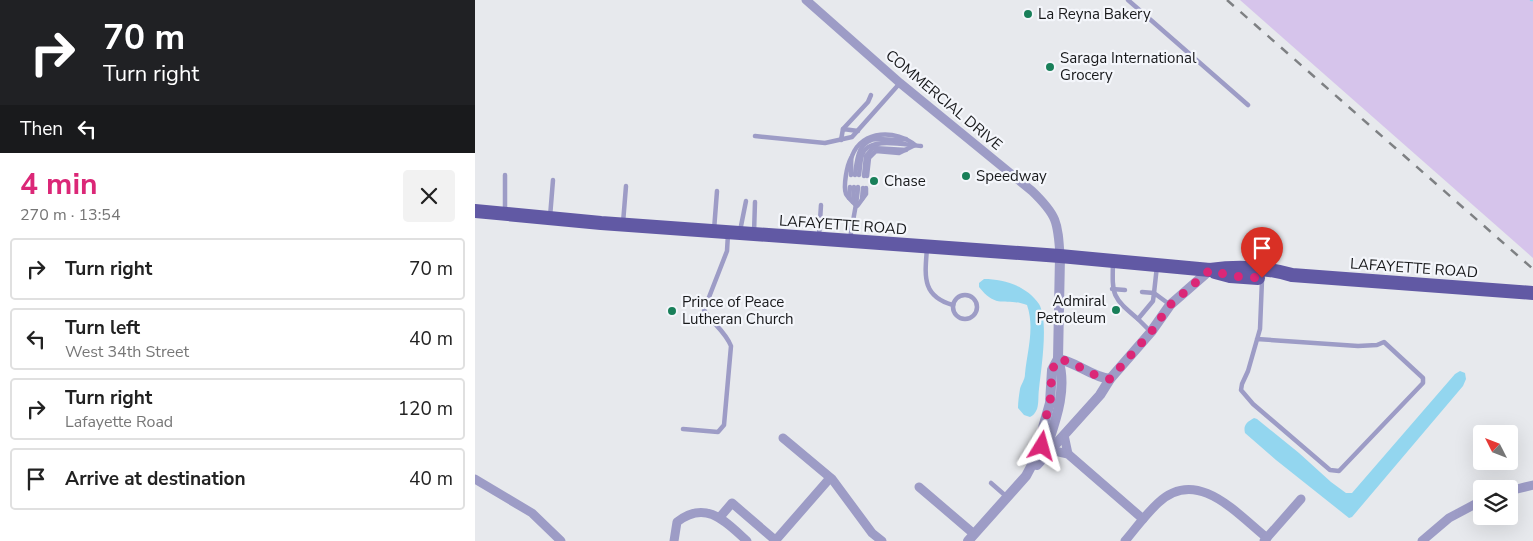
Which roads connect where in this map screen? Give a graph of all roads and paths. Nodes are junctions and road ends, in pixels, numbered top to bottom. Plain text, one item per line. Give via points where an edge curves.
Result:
1 (806, 0) edge
2 (1128, 0) edge
3 (900, 83) junction
4 (871, 95) dead end
5 (1248, 105) dead end
6 (843, 129) junction
7 (858, 131) junction
8 (755, 136) dead end
9 (907, 139) junction
10 (841, 140) junction
11 (918, 145) junction
12 (851, 158) junction
13 (505, 175) dead end
14 (859, 175) junction
15 (553, 180) dead end
16 (626, 186) dead end
17 (858, 187) junction
18 (717, 191) dead end
19 (746, 201) dead end
20 (755, 202) dead end
21 (853, 202) junction
22 (821, 205) dead end
23 (475, 211) edge
24 (505, 214) junction
25 (550, 218) junction
26 (623, 225) junction
27 (727, 232) junction
28 (754, 235) junction
29 (818, 239) junction
30 (849, 242) junction
31 (927, 247) junction
32 (1060, 256) junction
33 (1113, 261) junction
34 (1158, 265) junction
35 (1210, 270) junction
36 (1292, 274) junction
37 (1262, 278) junction
38 (1112, 289) junction
39 (1125, 290) dead end
40 (1142, 292) dead end
41 (1154, 293) junction
42 (1533, 293) edge
43 (953, 305) junction
44 (1170, 305) junction
45 (1137, 319) junction
46 (1151, 332) junction
47 (1257, 339) junction
48 (1058, 359) junction
49 (1110, 379) junction
50 (683, 429) dead end
51 (1064, 435) junction
52 (783, 438) dead end
53 (1046, 448) junction
54 (1069, 454) junction
55 (830, 478) junction
56 (475, 479) edge
57 (991, 483) dead end
58 (1533, 485) edge
59 (919, 487) dead end
60 (1518, 488) edge
61 (1007, 497) junction
62 (1301, 499) dead end
63 (1473, 504) edge
64 (720, 517) junction
65 (1143, 520) junction
66 (971, 538) edge
67 (1266, 540) edge
68 (561, 541) edge
69 (675, 541) edge
70 (747, 541) edge
71 (775, 541) edge
72 (881, 541) edge
73 (1125, 541) edge
74 (1422, 541) edge

1 - 3 street, COMMERCIAL DRIVE
2 - 5 lane
3 - 7 lane
3 - 32 street, COMMERCIAL DRIVE via 1046,205 1056,222
4 - 6 lane
6 - 7 lane
6 - 10 lane
7 - 10 lane via 852,138
8 - 10 lane via 825,143
9 - 11 lane
9 - 12 lane via 873,135 858,146
9 - 14 lane via 867,142 857,154
11 - 14 lane via 899,153 876,151
11 - 14 lane via 873,143 863,152
12 - 14 lane
12 - 21 lane via 847,164 845,191
13 - 24 lane
15 - 25 lane
16 - 26 lane
17 - 21 lane
17 - 21 lane
17 - 21 lane via 862,199
18 - 27 lane
19 - 27 lane
20 - 28 lane
21 - 30 lane
22 - 29 lane
23 - 24 main road, LAFAYETTE ROAD
24 - 25 main road, LAFAYETTE ROAD
25 - 26 main road, LAFAYETTE ROAD
26 - 27 main road, LAFAYETTE ROAD
27 - 28 main road, LAFAYETTE ROAD
27 - 50 lane via 727,251 705,310 731,346 724,425 717,432
28 - 29 main road, LAFAYETTE ROAD
29 - 30 main road, LAFAYETTE ROAD
30 - 31 main road, LAFAYETTE ROAD
31 - 32 main road, LAFAYETTE ROAD
31 - 43 lane via 927,286 944,303
32 - 33 main road, LAFAYETTE ROAD
32 - 48 street
33 - 34 main road, LAFAYETTE ROAD
33 - 38 lane
34 - 35 main road, LAFAYETTE ROAD
34 - 41 lane
35 - 36 main road, LAFAYETTE ROAD via 1234,267
35 - 37 main road, LAFAYETTE ROAD via 1231,276
35 - 44 street
36 - 37 main road, LAFAYETTE ROAD via 1287,279
36 - 42 main road, LAFAYETTE ROAD
37 - 47 lane
38 - 39 lane
38 - 45 lane via 1117,301
40 - 41 lane
41 - 44 lane
41 - 45 lane via 1153,301
43 - 43 lane via 956,316 963,319 970,318 977,310 975,300 967,295 959,296
44 - 46 street
45 - 46 lane
46 - 49 street
47 - 47 lane via 1241,390 1330,470 1339,471 1423,383 1423,378 1384,342 1358,346
48 - 49 street
48 - 53 street via 1052,370 1050,403 1040,438
49 - 51 street
51 - 53 street
51 - 54 street
52 - 55 street
53 - 54 street
53 - 61 street
54 - 65 street
55 - 71 street
55 - 72 street
56 - 68 street via 532,513
57 - 61 lane
58 - 60 street
59 - 66 street
61 - 66 street
62 - 67 street
63 - 74 street via 1449,518
64 - 69 street via 699,512 687,514 677,522
64 - 70 street
64 - 71 street via 732,503
65 - 67 street via 1171,494 1187,489 1198,490 1216,496
65 - 73 street

